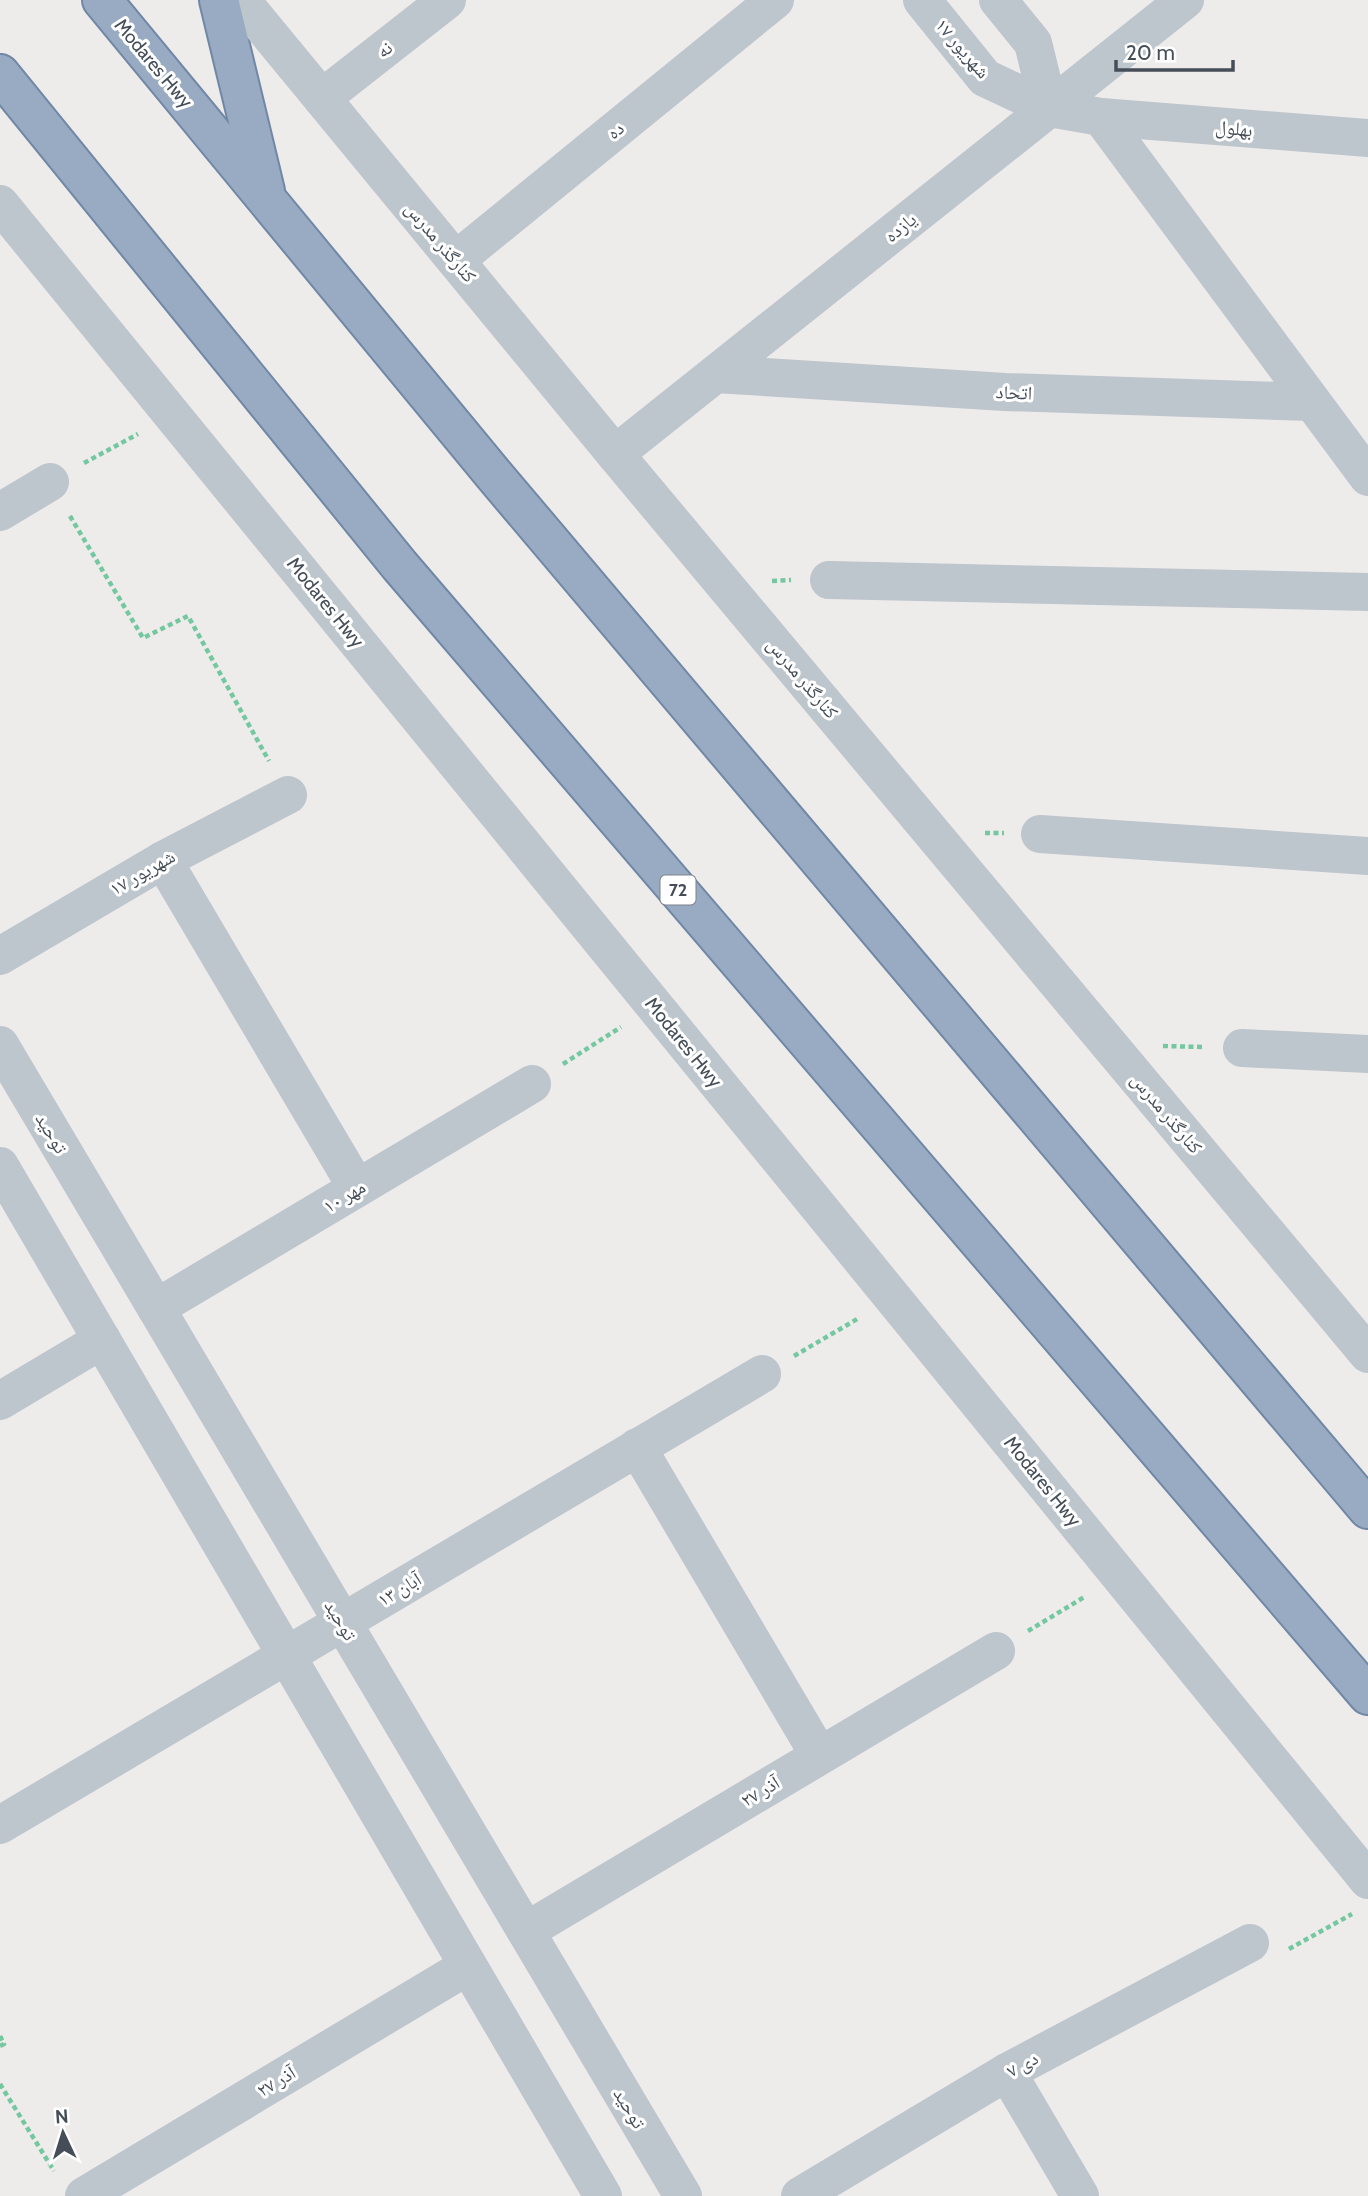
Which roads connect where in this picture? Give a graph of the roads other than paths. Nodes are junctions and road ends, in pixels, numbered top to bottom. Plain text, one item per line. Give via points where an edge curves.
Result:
1 (102, 0) edge
2 (219, 0) edge
3 (242, 0) edge
4 (447, 0) edge
5 (775, 0) edge
6 (922, 0) edge
7 (998, 0) edge
8 (1185, 0) edge
9 (0, 74) edge
10 (322, 98) junction
11 (1049, 108) junction
12 (1101, 117) junction
13 (1368, 138) edge
14 (267, 200) junction
15 (0, 204) edge
16 (456, 260) junction
17 (716, 374) junction
18 (1312, 402) junction
19 (615, 454) junction
20 (1368, 477) edge
21 (50, 482) road end
22 (0, 512) edge
23 (829, 580) dead end
24 (1368, 592) edge
25 (288, 795) road end
26 (1040, 834) dead end
27 (1368, 856) edge
28 (163, 860) junction
29 (0, 956) edge
30 (0, 1045) edge
31 (1242, 1048) road end
32 (1368, 1054) edge
33 (532, 1084) road end
34 (0, 1166) edge
35 (357, 1188) junction
36 (156, 1308) junction
37 (102, 1340) junction
38 (1368, 1354) edge
39 (762, 1374) road end
40 (0, 1401) edge
41 (637, 1447) junction
42 (1368, 1509) edge
43 (342, 1622) junction
44 (996, 1651) road end
45 (286, 1655) junction
46 (1368, 1695) edge
47 (820, 1755) junction
48 (0, 1825) edge
49 (1362, 1896) edge
50 (526, 1931) junction
51 (1250, 1943) road end
52 (468, 1966) junction
53 (1007, 2072) junction
54 (70, 2185) edge
55 (603, 2196) edge
56 (682, 2196) edge
57 (800, 2196) edge
58 (1080, 2196) edge

1 - 14 highway, Modares Hwy
2 - 14 highway
3 - 10 street, کنارگذر مدرس
4 - 10 street, نه
5 - 16 street, ده
6 - 11 street, ۱۷ شهریور via 985,78
7 - 11 street via 1032,43
8 - 11 street, یازده
9 - 46 highway, 72 via 400,566
10 - 16 street, کنارگذر مدرس
11 - 12 street, ۱۷ شهریور
11 - 17 street, یازده
12 - 13 street, بهلول
12 - 18 street
14 - 42 highway, Modares Hwy
15 - 49 street, Modares Hwy via 1120,1575
16 - 19 street, کنارگذر مدرس
17 - 18 street, اتحاد via 1005,392
17 - 19 street, یازده
18 - 20 street
19 - 38 street, کنارگذر مدرس
21 - 22 street
23 - 24 street
25 - 28 street, ۱۷ شهریور
26 - 27 street
28 - 29 street, ۱۷ شهریور
28 - 35 street
30 - 36 street, توحید
31 - 32 street
33 - 35 street, ۱۰ مهر
34 - 37 street
35 - 36 street, ۱۰ مهر
36 - 43 street, توحید
37 - 40 street
37 - 45 street
39 - 41 street, ۱۳ آبان
41 - 43 street, ۱۳ آبان
41 - 47 street
43 - 45 street, ۱۳ آبان
43 - 50 street, توحید
44 - 47 street, ۲۷ آذر
45 - 48 street, ۱۳ آبان
45 - 52 street
47 - 50 street, ۲۷ آذر
50 - 56 street, توحید
51 - 53 street, ۷ دی
52 - 54 street, ۲۷ آذر
52 - 55 street
53 - 57 street, ۷ دی
53 - 58 street

